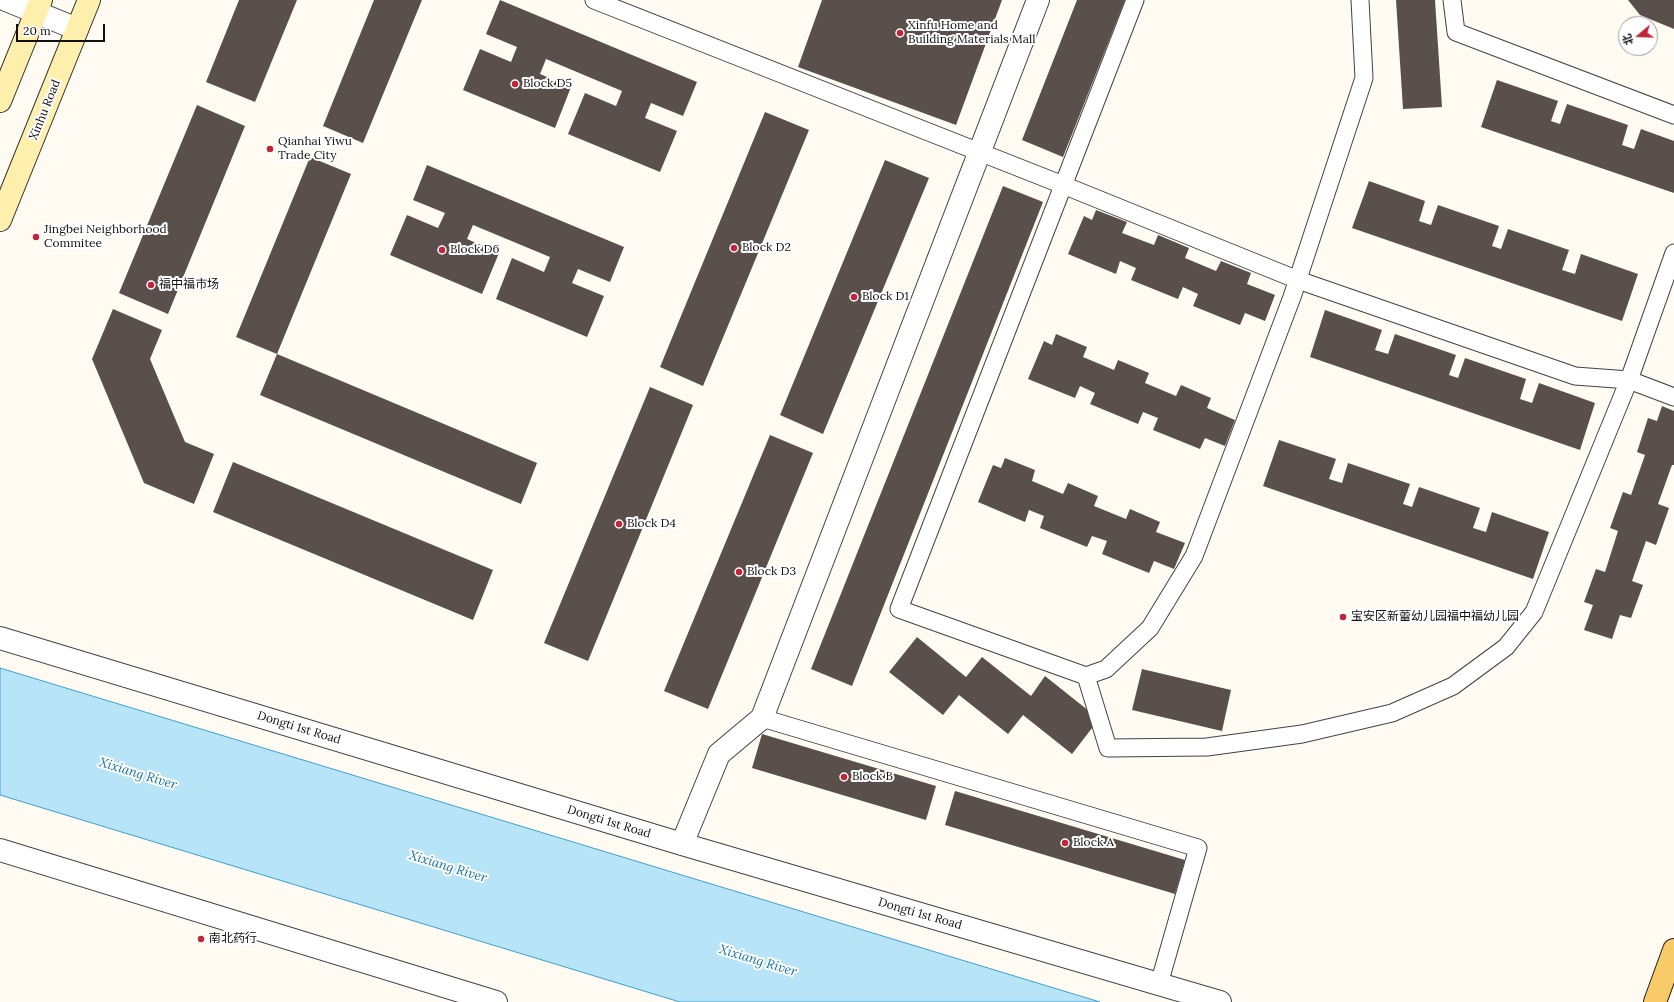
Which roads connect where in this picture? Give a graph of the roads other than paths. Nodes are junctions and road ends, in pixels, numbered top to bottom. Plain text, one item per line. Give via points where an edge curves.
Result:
1 (6, 0) edge
2 (89, 0) edge
3 (594, 0) edge
4 (1038, 0) edge
5 (1135, 0) edge
6 (1360, 0) edge
7 (1452, 0) edge
8 (38, 6) edge
9 (77, 29) junction
10 (0, 101) edge
11 (1674, 115) edge
12 (979, 152) junction
13 (1063, 185) junction
14 (0, 220) edge
15 (1674, 253) edge
16 (1298, 280) junction
17 (1629, 380) junction
18 (1674, 397) edge
19 (0, 638) edge
20 (1086, 676) junction
21 (762, 718) junction
22 (682, 844) junction
23 (0, 850) edge
24 (1674, 950) edge
25 (1159, 984) junction
26 (496, 1002) edge
27 (1220, 1002) edge
28 (1655, 1002) edge

1 - 8 street
2 - 9 main road, Xinhu Road
3 - 12 lane
4 - 12 street
5 - 13 lane
6 - 16 lane via 1364,78
7 - 11 lane via 1456,32
8 - 9 street
8 - 10 main road
9 - 14 main road, Xinhu Road
12 - 13 lane
12 - 21 street
13 - 16 lane
13 - 20 lane via 899,609
15 - 17 lane
16 - 17 lane via 1575,376
16 - 20 lane via 1194,556 1150,628 1106,669
17 - 18 lane
17 - 20 lane via 1534,612 1506,647 1453,686 1392,713 1302,734 1207,747 1108,748
19 - 22 street, Dongti 1st Road
21 - 22 street via 719,754
21 - 25 lane via 1198,848
22 - 25 street, Dongti 1st Road
23 - 26 street
24 - 28 main road
25 - 27 street, Dongti 1st Road

